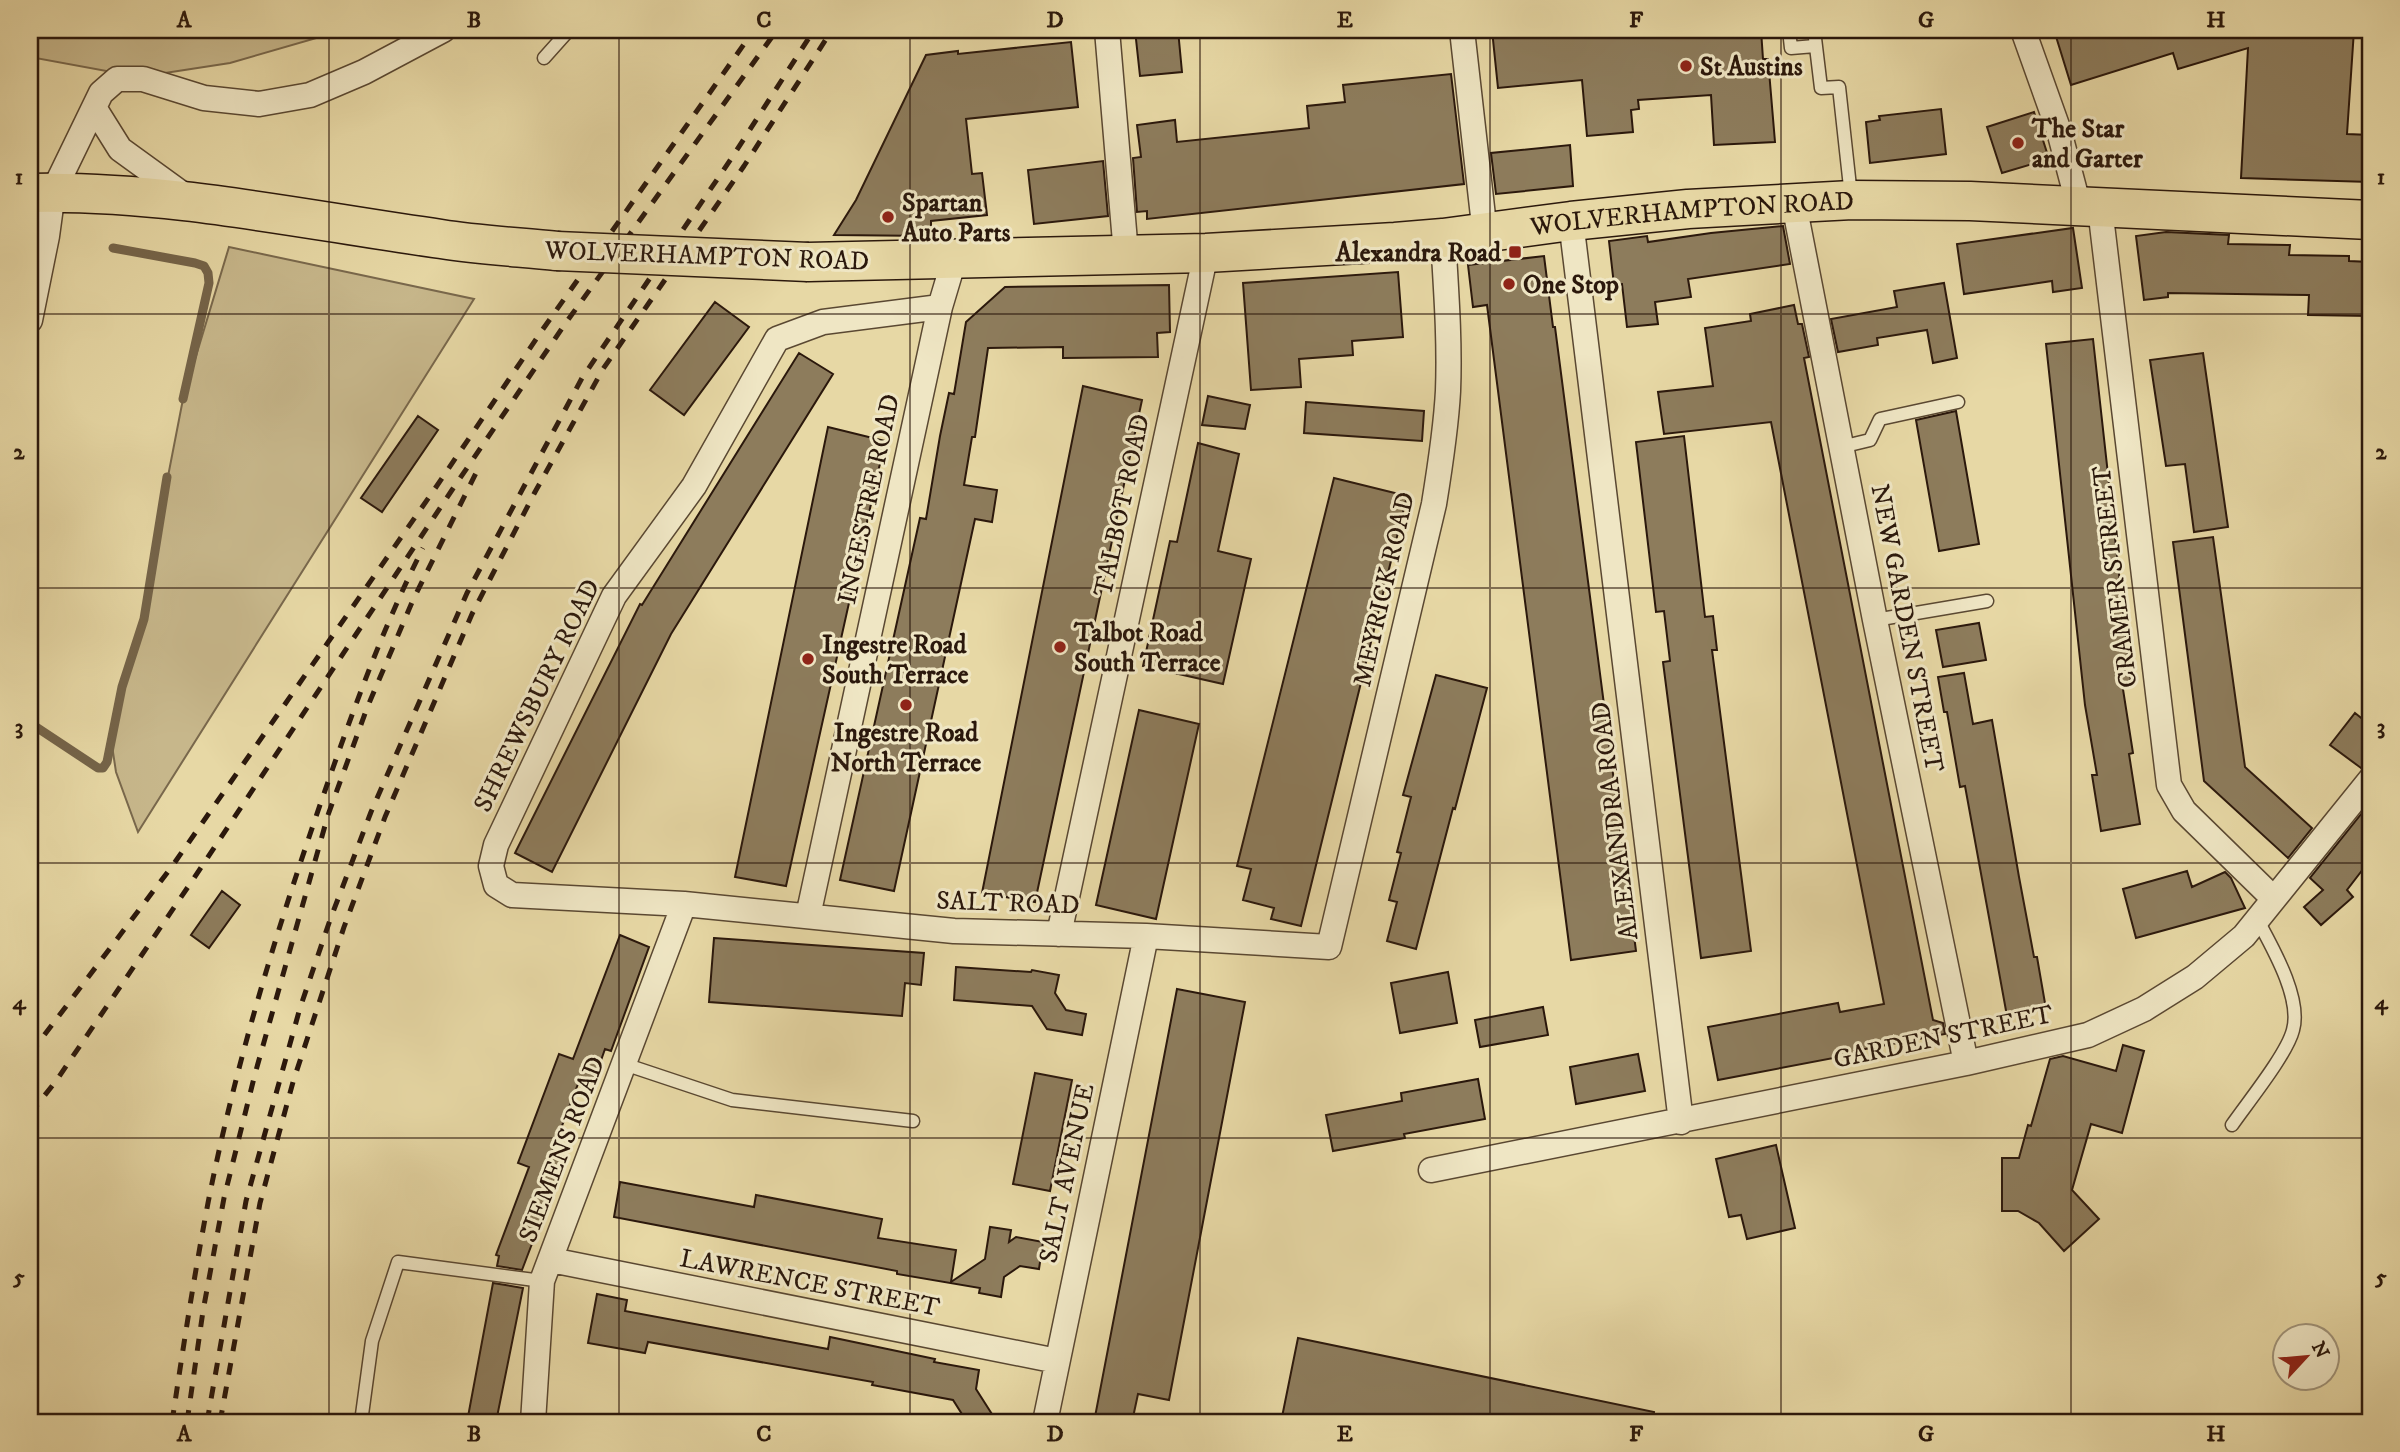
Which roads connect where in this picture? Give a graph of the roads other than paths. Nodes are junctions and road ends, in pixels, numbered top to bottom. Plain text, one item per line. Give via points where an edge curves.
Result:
1 (443, 30) edge
2 (569, 30) edge
3 (1107, 30) edge
4 (1462, 30) edge
5 (1789, 30) edge
6 (1814, 30) edge
7 (2022, 30) edge
8 (1815, 46) junction
9 (544, 58) dead end
10 (94, 109) junction
11 (41, 192) edge
12 (1852, 200) junction
13 (193, 202) junction
14 (1794, 204) junction
15 (2089, 207) junction
16 (2370, 220) edge
17 (1571, 221) junction
18 (1485, 234) junction
19 (1443, 238) junction
20 (1206, 253) junction
21 (1126, 254) junction
22 (954, 260) junction
23 (940, 307) junction
24 (30, 320) edge
25 (1958, 401) dead end
26 (1841, 447) junction
27 (1987, 601) dead end
28 (1875, 620) junction
29 (2370, 780) edge
30 (2273, 898) junction
31 (684, 904) junction
32 (808, 916) junction
33 (2257, 919) junction
34 (1059, 934) junction
35 (1146, 936) junction
36 (1329, 947) joint
37 (1966, 1063) junction
38 (624, 1064) junction
39 (913, 1121) dead end
40 (1681, 1122) junction
41 (2232, 1125) dead end
42 (1431, 1170) dead end
43 (546, 1271) junction
44 (1057, 1361) junction
45 (361, 1422) edge
46 (533, 1422) edge
47 (1045, 1422) edge

1 - 10 street via 310,95 259,104 204,98 143,79 117,79 101,93
2 - 9 lane
3 - 21 street
4 - 18 street
5 - 8 lane via 1791,48
6 - 8 lane
7 - 15 street, CRAMER STREET
8 - 12 lane via 1821,88 1839,87
10 - 11 street
10 - 13 street via 120,149
11 - 13 highway, WOLVERHAMPTON ROAD
11 - 24 street via 47,236
12 - 14 highway, WOLVERHAMPTON ROAD
12 - 15 highway, WOLVERHAMPTON ROAD
13 - 22 highway, WOLVERHAMPTON ROAD, bridge via 443,240 557,251 808,262
14 - 17 highway, WOLVERHAMPTON ROAD
14 - 26 street, NEW GARDEN STREET
15 - 16 highway, WOLVERHAMPTON ROAD
15 - 30 street, CRAMER STREET via 2169,785 2184,811
17 - 18 highway, WOLVERHAMPTON ROAD
17 - 40 street, ALEXANDRA ROAD
18 - 19 highway, WOLVERHAMPTON ROAD
19 - 20 highway, WOLVERHAMPTON ROAD
19 - 36 street, MEYRICK ROAD via 1448,392 1434,504
20 - 21 highway, WOLVERHAMPTON ROAD
20 - 34 street, TALBOT ROAD
21 - 22 highway, WOLVERHAMPTON ROAD
22 - 23 street, INGESTRE ROAD
23 - 31 street, SHREWSBURY ROAD via 823,322 777,339 694,486 614,596 496,845 491,866 496,885 512,895
23 - 32 street, INGESTRE ROAD
25 - 26 lane via 1880,419 1870,440
26 - 28 street, NEW GARDEN STREET
27 - 28 lane
28 - 37 street, NEW GARDEN STREET
29 - 30 street, GARDEN STREET
30 - 33 street, GARDEN STREET
31 - 32 street, SALT ROAD
31 - 38 street, SIEMENS ROAD
32 - 34 street, SALT ROAD via 954,931
33 - 37 street, GARDEN STREET via 2244,936 2195,977 2144,1009 2088,1035
33 - 41 lane via 2291,992 2294,1029
34 - 35 street, SALT ROAD
35 - 36 street, SALT ROAD
35 - 44 street, SALT AVENUE
37 - 40 street, GARDEN STREET
38 - 39 lane via 732,1100
38 - 43 street, SIEMENS ROAD
40 - 42 street, GARDEN STREET
43 - 44 street, LAWRENCE STREET
43 - 45 lane via 398,1262 372,1341
43 - 46 street, SIEMENS ROAD
44 - 47 street, SALT AVENUE

